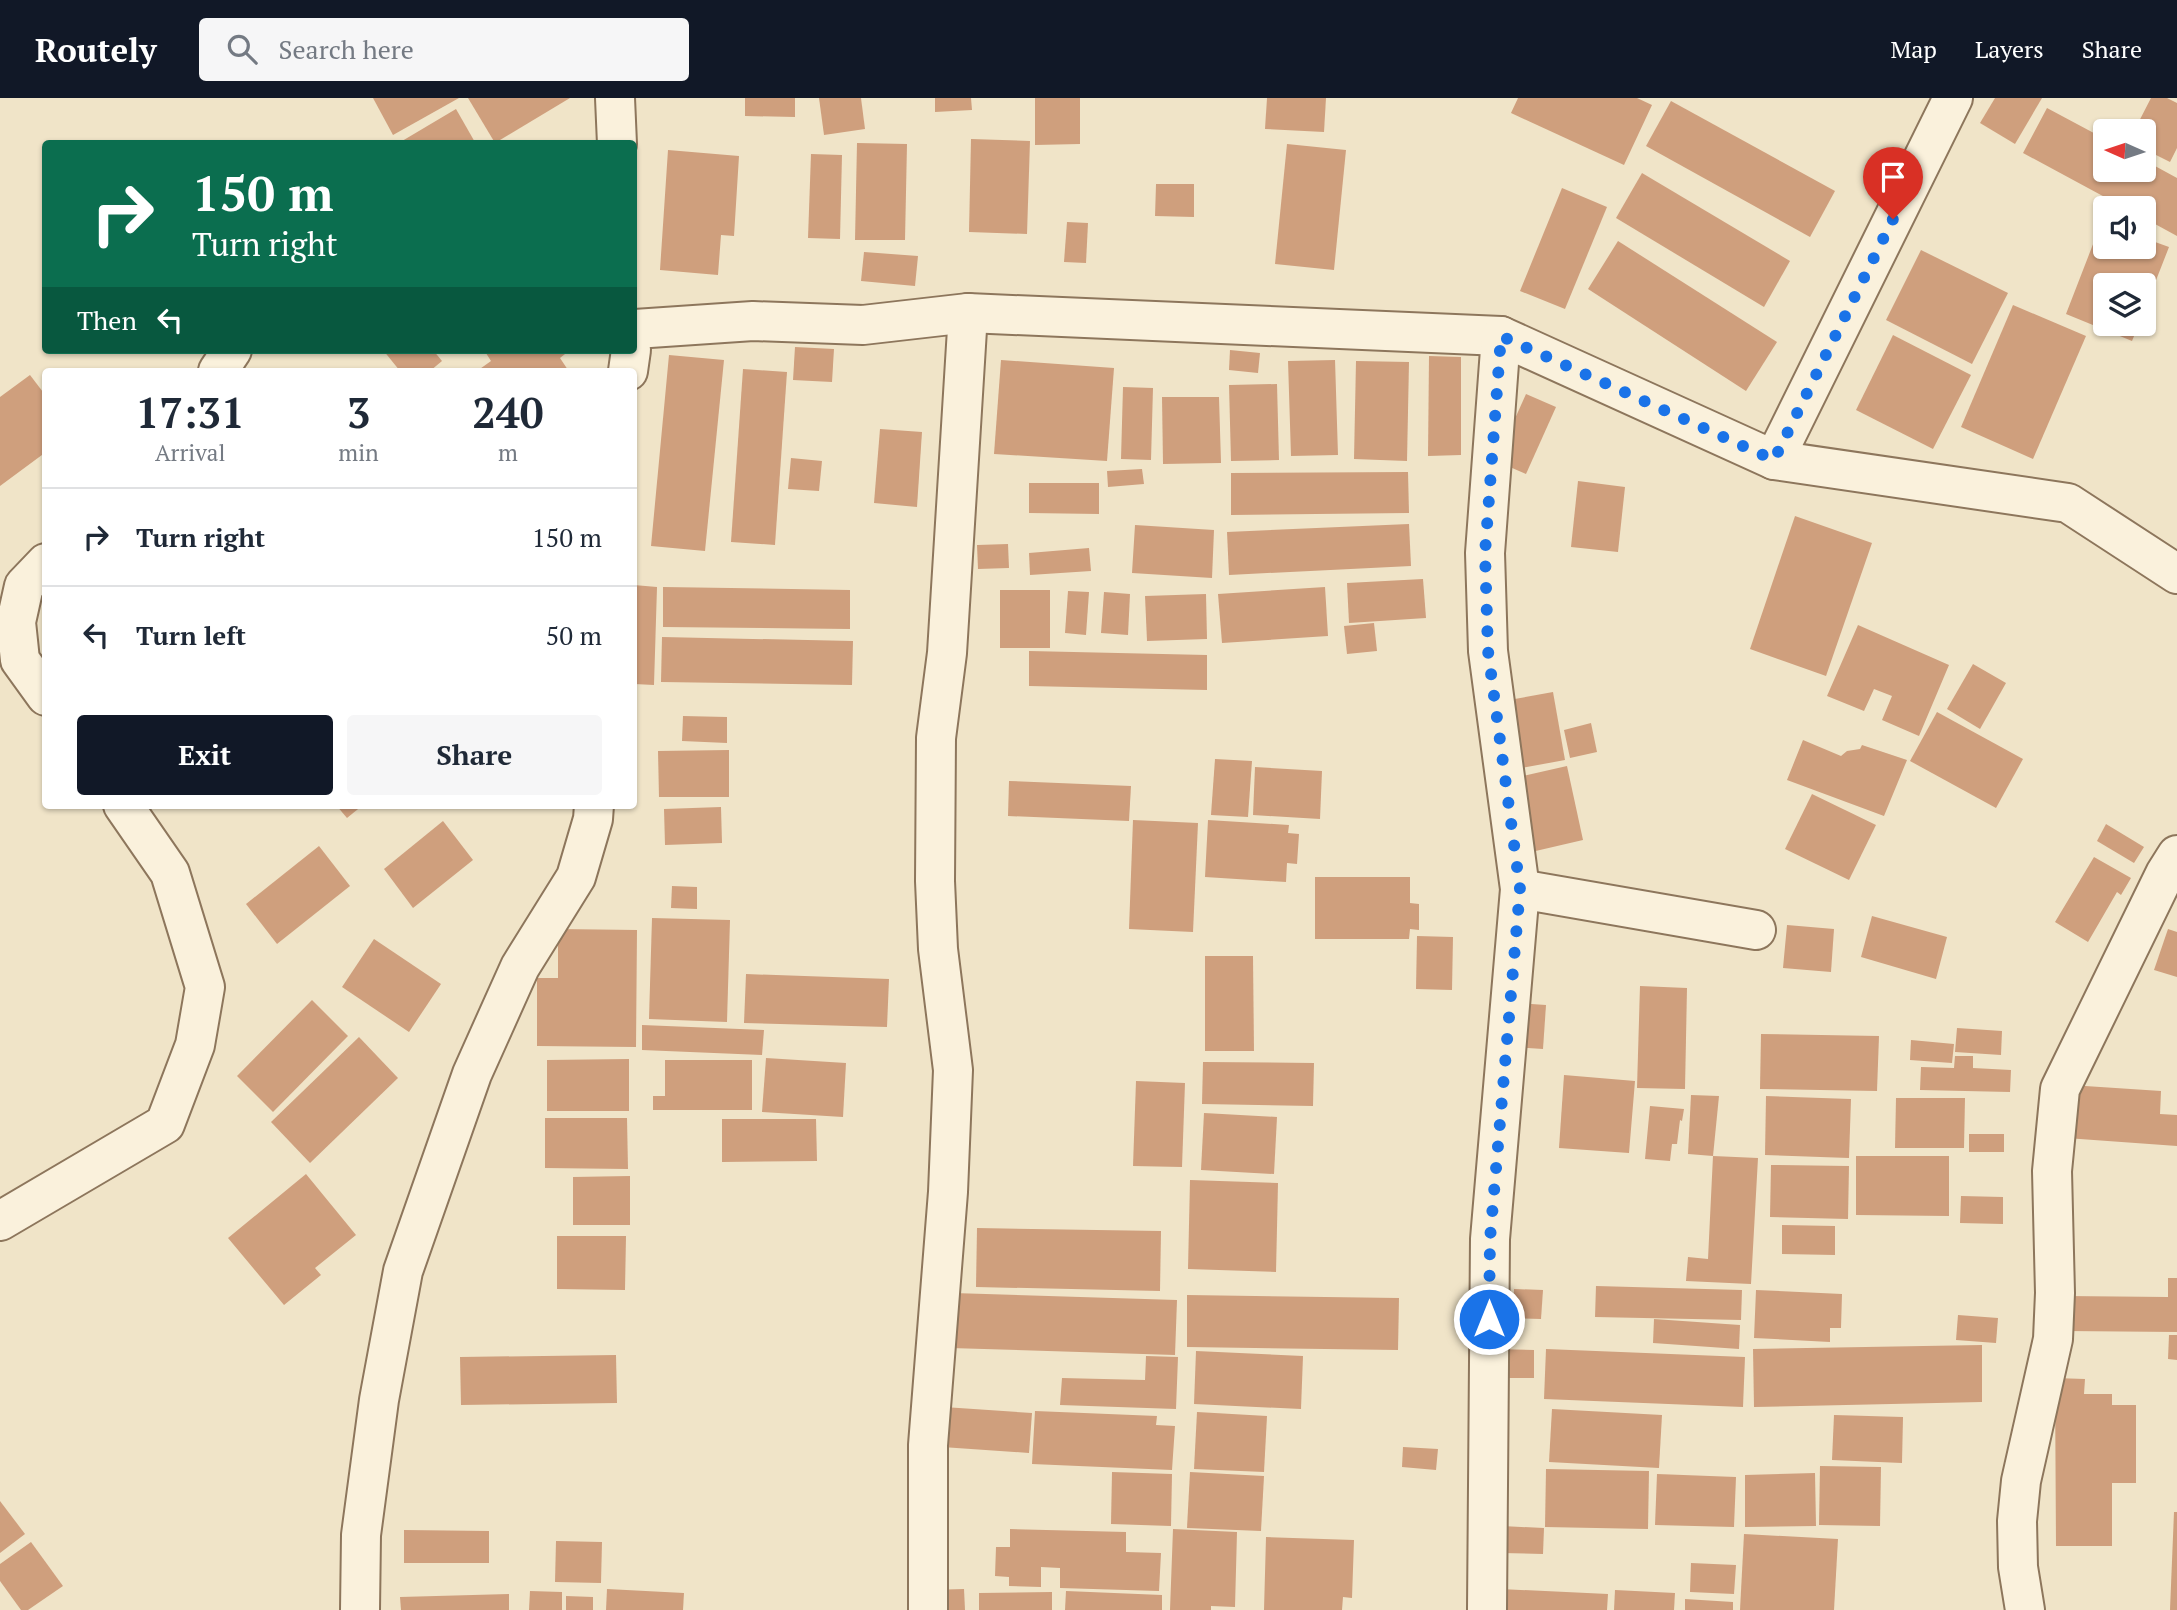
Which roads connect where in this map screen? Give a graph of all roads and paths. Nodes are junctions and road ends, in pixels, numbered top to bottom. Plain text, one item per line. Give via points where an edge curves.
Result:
1 (615, 98) edge
2 (1953, 98) edge
3 (617, 140) edge
4 (968, 313) junction
5 (637, 333) edge
6 (1501, 336) junction
7 (1774, 460) junction
8 (42, 567) edge
9 (2177, 573) edge
10 (42, 690) edge
11 (125, 809) edge
12 (594, 809) edge
13 (2173, 870) edge
14 (1520, 889) junction
15 (1756, 930) dead end
16 (0, 1221) edge
17 (360, 1610) edge
18 (928, 1610) edge
19 (1487, 1610) edge
20 (2025, 1610) edge

1 - 3 street
2 - 7 street
4 - 5 street via 863,325 752,321
4 - 6 street
4 - 18 street via 947,653 936,738 938,949 953,1070 929,1445
6 - 7 street
6 - 14 street via 1485,553 1488,651
7 - 9 street via 2067,503
8 - 10 street via 24,586 16,622 20,660
11 - 16 street via 170,873 205,987 195,1045 164,1124
12 - 17 street via 576,877 520,967 471,1074 403,1271 361,1535
13 - 20 street via 2060,1089 2052,1171 2053,1339 2021,1480 2017,1521
14 - 15 street
14 - 19 street via 1490,1239

